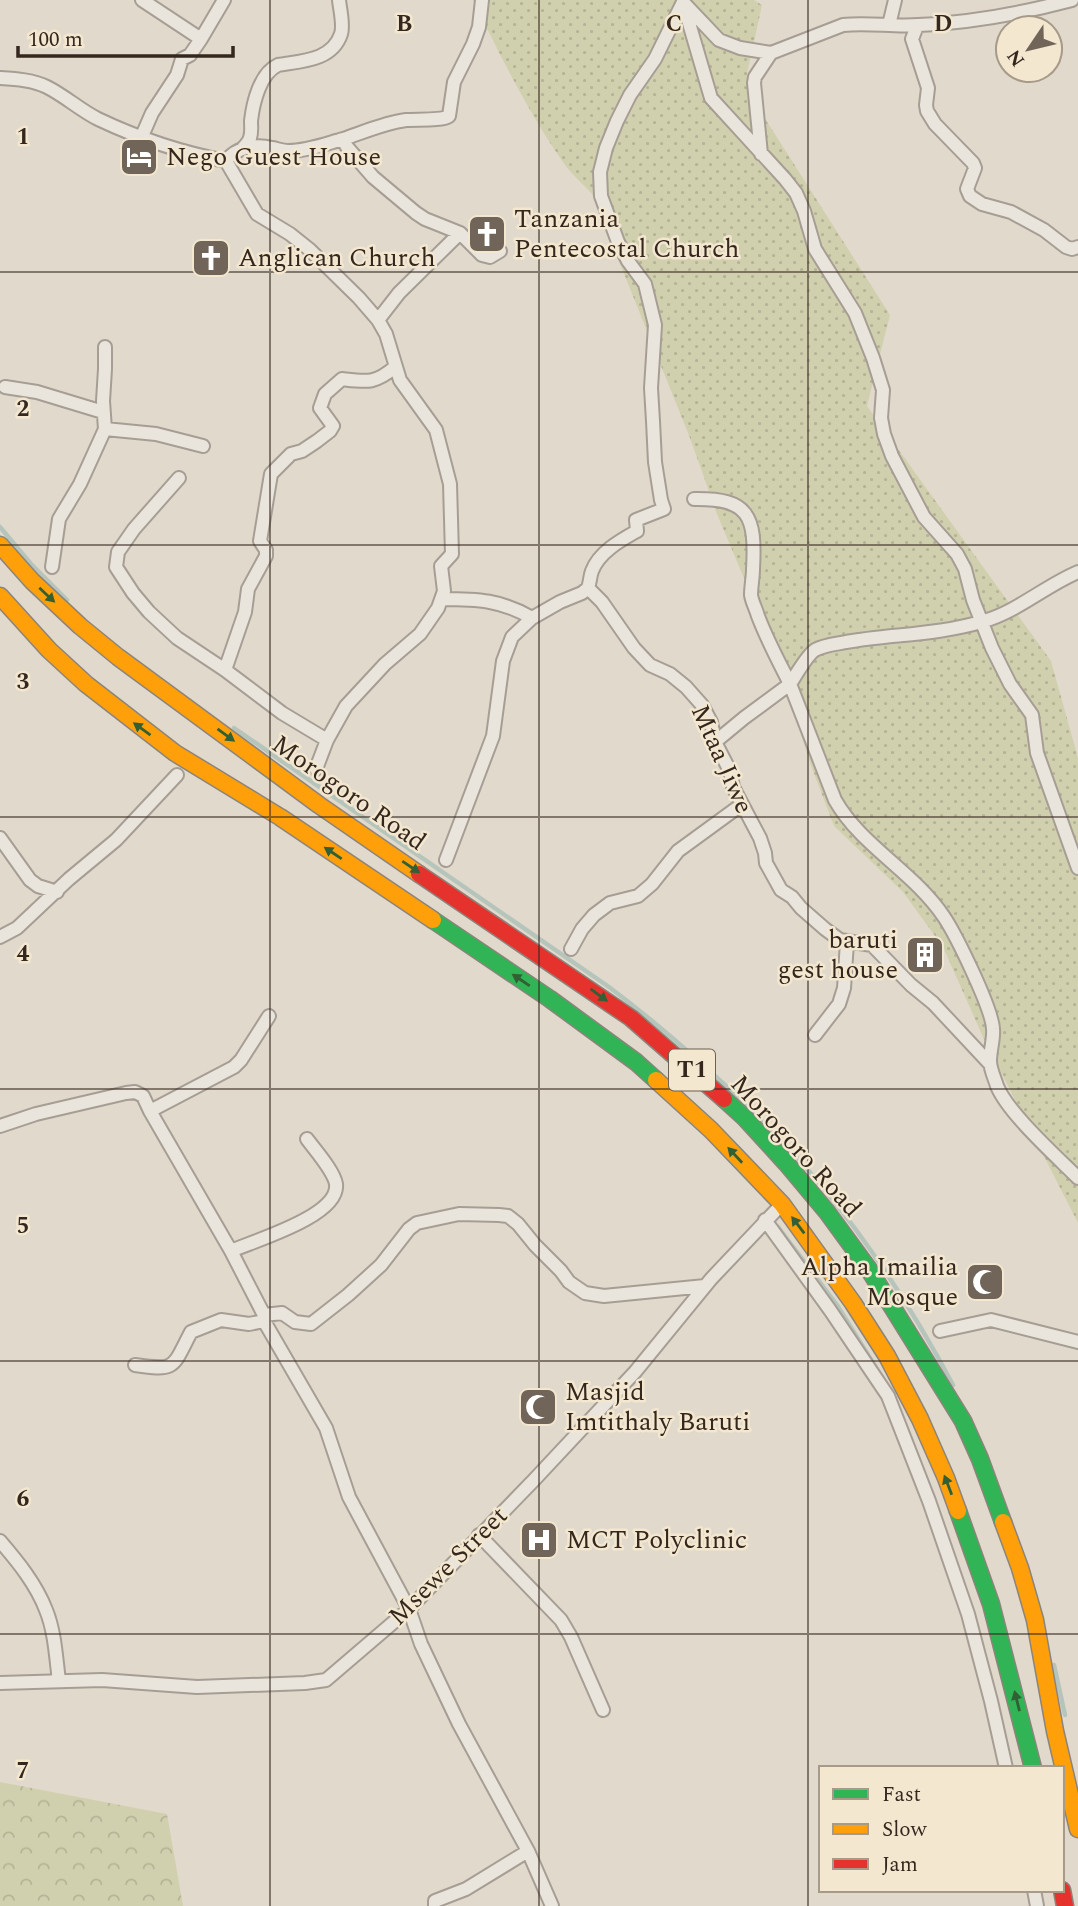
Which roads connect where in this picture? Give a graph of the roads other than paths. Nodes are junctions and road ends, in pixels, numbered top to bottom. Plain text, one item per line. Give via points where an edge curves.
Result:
1 (142, 0) edge
2 (224, 0) edge
3 (339, 0) edge
4 (482, 0) edge
5 (895, 0) edge
6 (1072, 0) edge
7 (682, 1) edge
8 (889, 24) junction
9 (917, 26) junction
10 (201, 39) junction
11 (771, 53) junction
12 (0, 78) edge
13 (142, 136) junction
14 (343, 139) junction
15 (243, 148) junction
16 (761, 154) junction
17 (226, 161) junction
18 (460, 233) junction
19 (1078, 247) edge
20 (500, 251) dead end
21 (378, 320) junction
22 (104, 347) dead end
23 (395, 367) junction
24 (5, 387) dead end
25 (103, 412) junction
26 (105, 429) junction
27 (203, 446) dead end
28 (178, 478) dead end
29 (694, 499) dead end
30 (0, 545) edge
31 (52, 567) dead end
32 (1078, 572) edge
33 (588, 588) junction
34 (0, 596) edge
35 (442, 599) junction
36 (532, 618) junction
37 (983, 622) junction
38 (225, 670) junction
39 (790, 684) junction
40 (327, 740) junction
41 (715, 742) junction
42 (316, 768) dead end
43 (177, 775) dead end
44 (741, 805) junction
45 (0, 838) edge
46 (446, 860) dead end
47 (1078, 868) edge
48 (57, 892) junction
49 (0, 937) edge
50 (847, 942) junction
51 (571, 948) dead end
52 (269, 1016) dead end
53 (815, 1035) dead end
54 (990, 1064) junction
55 (150, 1111) junction
56 (0, 1126) edge
57 (307, 1139) dead end
58 (1078, 1178) edge
59 (782, 1204) junction
60 (765, 1220) junction
61 (231, 1251) junction
62 (705, 1286) junction
63 (264, 1318) junction
64 (940, 1331) dead end
65 (1078, 1342) edge
66 (135, 1365) dead end
67 (479, 1535) junction
68 (0, 1541) edge
69 (409, 1609) junction
70 (59, 1681) junction
71 (0, 1683) edge
72 (603, 1710) dead end
73 (1006, 1766) edge
74 (1032, 1766) edge
75 (1063, 1766) edge
76 (1064, 1769) edge
77 (1078, 1829) edge
78 (528, 1851) junction
79 (432, 1904) edge
80 (552, 1906) edge

1 - 10 street
2 - 10 street
3 - 15 street via 342,33 333,47 321,57 272,68 260,88
4 - 14 street via 479,27 454,82 449,116 384,124
5 - 8 street
6 - 9 street via 1031,11
7 - 11 street via 719,40
7 - 16 street via 711,98
7 - 33 street via 655,59 630,95 600,172 601,196 618,242 645,284 655,325 655,462 664,509 636,520 637,531 615,544 596,565
8 - 9 street
8 - 11 street via 843,26
9 - 19 street via 912,39 928,88 927,111 973,163 967,189 970,196 1011,212 1066,247
10 - 13 street via 183,59
11 - 16 street via 754,83
12 - 13 street via 46,87 97,118
13 - 17 street
14 - 15 street via 294,151
14 - 18 street via 373,177 416,213
15 - 17 street
16 - 37 street via 796,193 815,249 855,313 883,390 881,418 892,456 924,517 957,554
17 - 21 street via 257,214 310,250
18 - 20 street via 482,256
18 - 21 street
21 - 23 street
22 - 25 street
23 - 35 street via 436,430 448,473 452,554 441,566
23 - 38 street via 378,380 342,379 326,394 320,408 333,426 330,431 291,454 271,474 260,541 266,556 248,589
24 - 25 street
25 - 26 street
26 - 27 street via 156,434
26 - 31 street via 59,519
28 - 38 street via 134,528 118,552 116,567 161,624
29 - 39 street via 732,503 743,509 750,521 754,540 751,597
30 -> 75 highway, Morogoro Road / T1 via 32,581 118,657 319,805 631,1018 745,1118 786,1163 869,1268 963,1421 1020,1568 1035,1620
32 - 37 street
33 - 36 street
33 - 41 street, Mtaa Jiwe via 650,666 670,674 702,705
59 -> 34 highway, Morogoro Road / T1 via 711,1130 636,1062 291,825 165,746 48,650
35 - 36 street via 501,603
35 - 40 street via 416,638 345,706
36 - 46 street via 512,637 506,651 493,736
37 - 39 street via 825,646 813,650
37 - 47 street via 1010,684 1032,715 1037,753
38 - 40 street
39 - 41 street
39 - 54 street via 844,815 918,885 945,918 989,1013 993,1028
40 - 42 street
41 - 44 street, Mtaa Jiwe
43 - 48 street via 116,840
44 - 50 street, Mtaa Jiwe via 781,890
44 - 51 street via 678,851 638,896 610,904 594,915
45 - 48 street via 30,880
48 - 49 street via 18,928
50 - 53 street via 839,1004
50 - 54 street, Mtaa Jiwe via 872,945
52 - 55 street via 234,1067
54 - 58 street via 1009,1105
55 - 56 street via 143,1096 135,1092
55 - 61 street
57 - 61 street via 334,1178 334,1195 288,1229
59 - 60 street, Msewe Street
74 -> 59 highway, Morogoro Road / T1 via 991,1604 920,1419 853,1303
60 - 62 street, Msewe Street
60 - 73 street via 888,1396 968,1614
61 - 63 street
62 - 63 street via 604,1296 585,1293 508,1216 459,1214 417,1223 381,1265 311,1324 295,1322 282,1313
62 - 67 street, Msewe Street via 635,1372
63 - 66 street via 249,1324 221,1320 191,1332 174,1364 162,1369
63 - 69 street via 326,1428 349,1497
64 - 65 street via 991,1320
67 - 69 street, Msewe Street
67 - 72 street via 561,1620
68 - 70 street via 22,1567 46,1609
69 - 70 street, Msewe Street via 327,1680 197,1687
69 - 78 street via 459,1724
70 - 71 street, Msewe Street
76 -> 77 highway, Morogoro Road / T1
78 - 79 street via 467,1889
78 - 80 street

